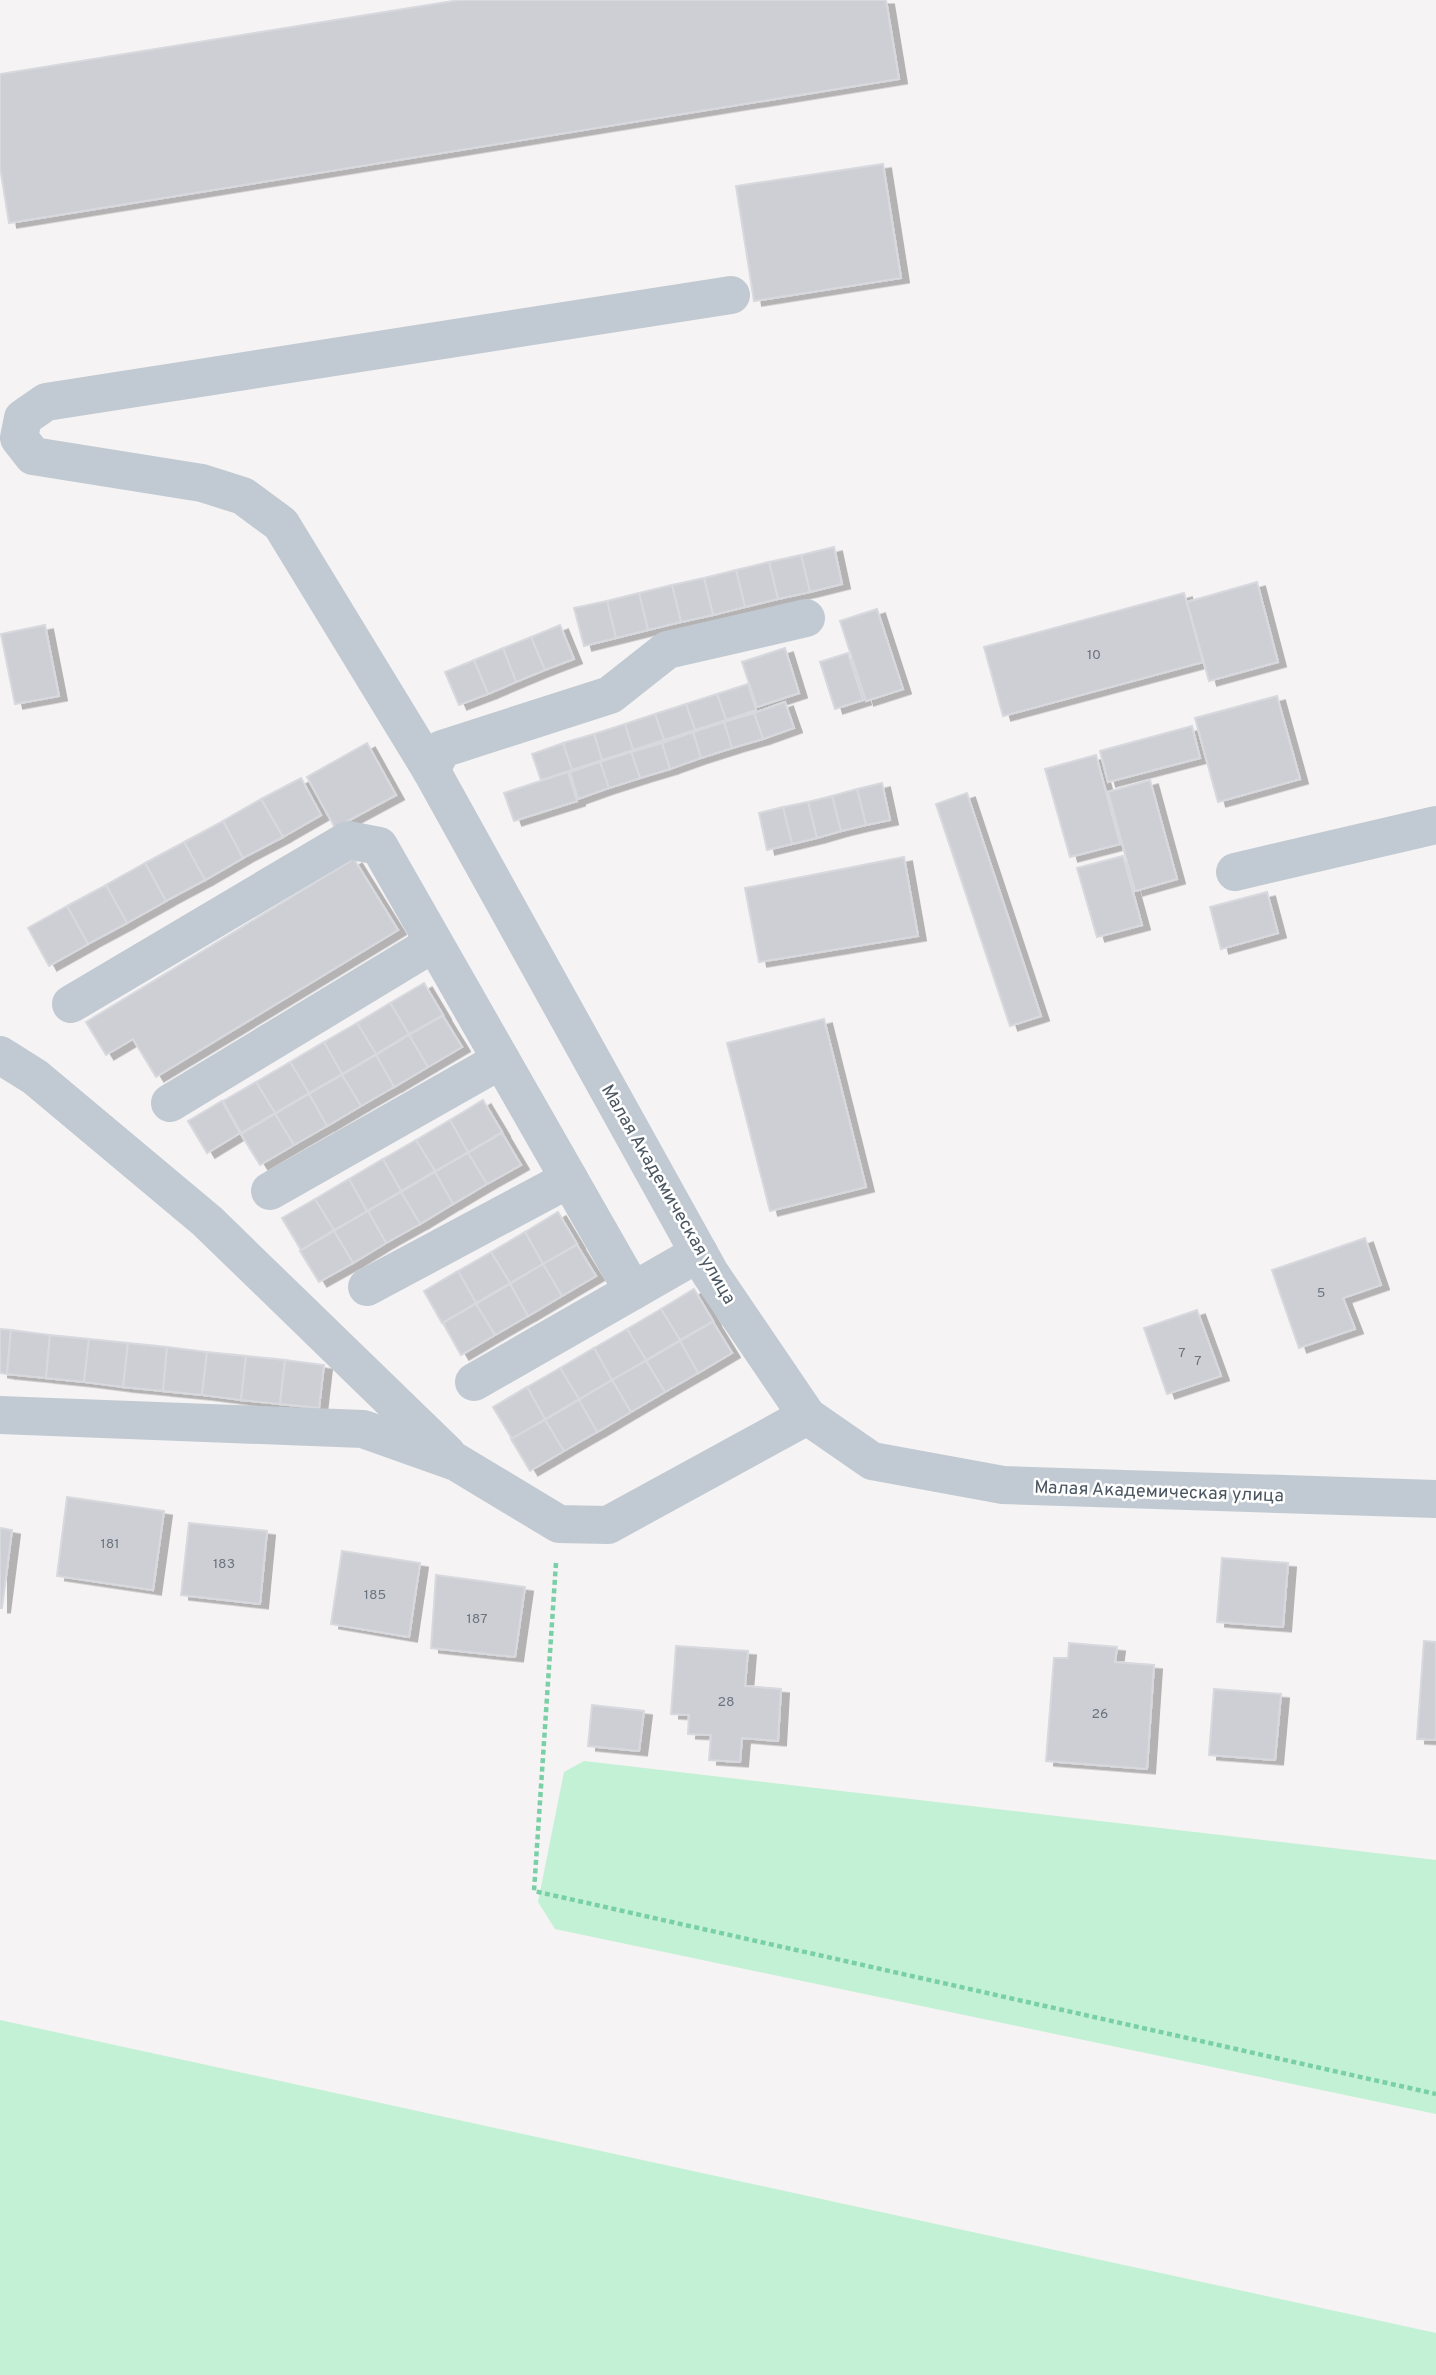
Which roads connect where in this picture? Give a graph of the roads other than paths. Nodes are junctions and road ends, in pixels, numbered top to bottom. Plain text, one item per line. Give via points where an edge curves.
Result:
1 (731, 295) dead end
2 (806, 618) dead end
3 (431, 770) junction
4 (1436, 825) edge
5 (1235, 872) dead end
6 (434, 943) junction
7 (71, 1004) dead end
8 (0, 1055) edge
9 (501, 1060) junction
10 (170, 1103) dead end
11 (569, 1179) junction
12 (270, 1191) dead end
13 (699, 1253) junction
14 (367, 1287) dead end
15 (633, 1291) junction
16 (474, 1382) dead end
17 (0, 1415) edge
18 (807, 1416) junction
19 (456, 1462) junction
20 (1436, 1499) edge

1 - 3 street, Малая Академическая улица via 46,402 23,418 19,438 33,457 202,483 243,496 281,524
2 - 3 street via 667,650 610,695 442,749
3 - 13 street, Малая Академическая улица
4 - 5 street
6 - 7 street via 379,846 348,840
6 - 9 street
6 - 10 street
8 - 19 street via 35,1077 207,1222
9 - 11 street
9 - 12 street
11 - 14 street
11 - 15 street
13 - 15 street
13 - 18 street, Малая Академическая улица
15 - 16 street
17 - 19 street via 363,1429
18 - 19 street via 608,1525 559,1524
18 - 20 street, Малая Академическая улица via 872,1461 1003,1485

